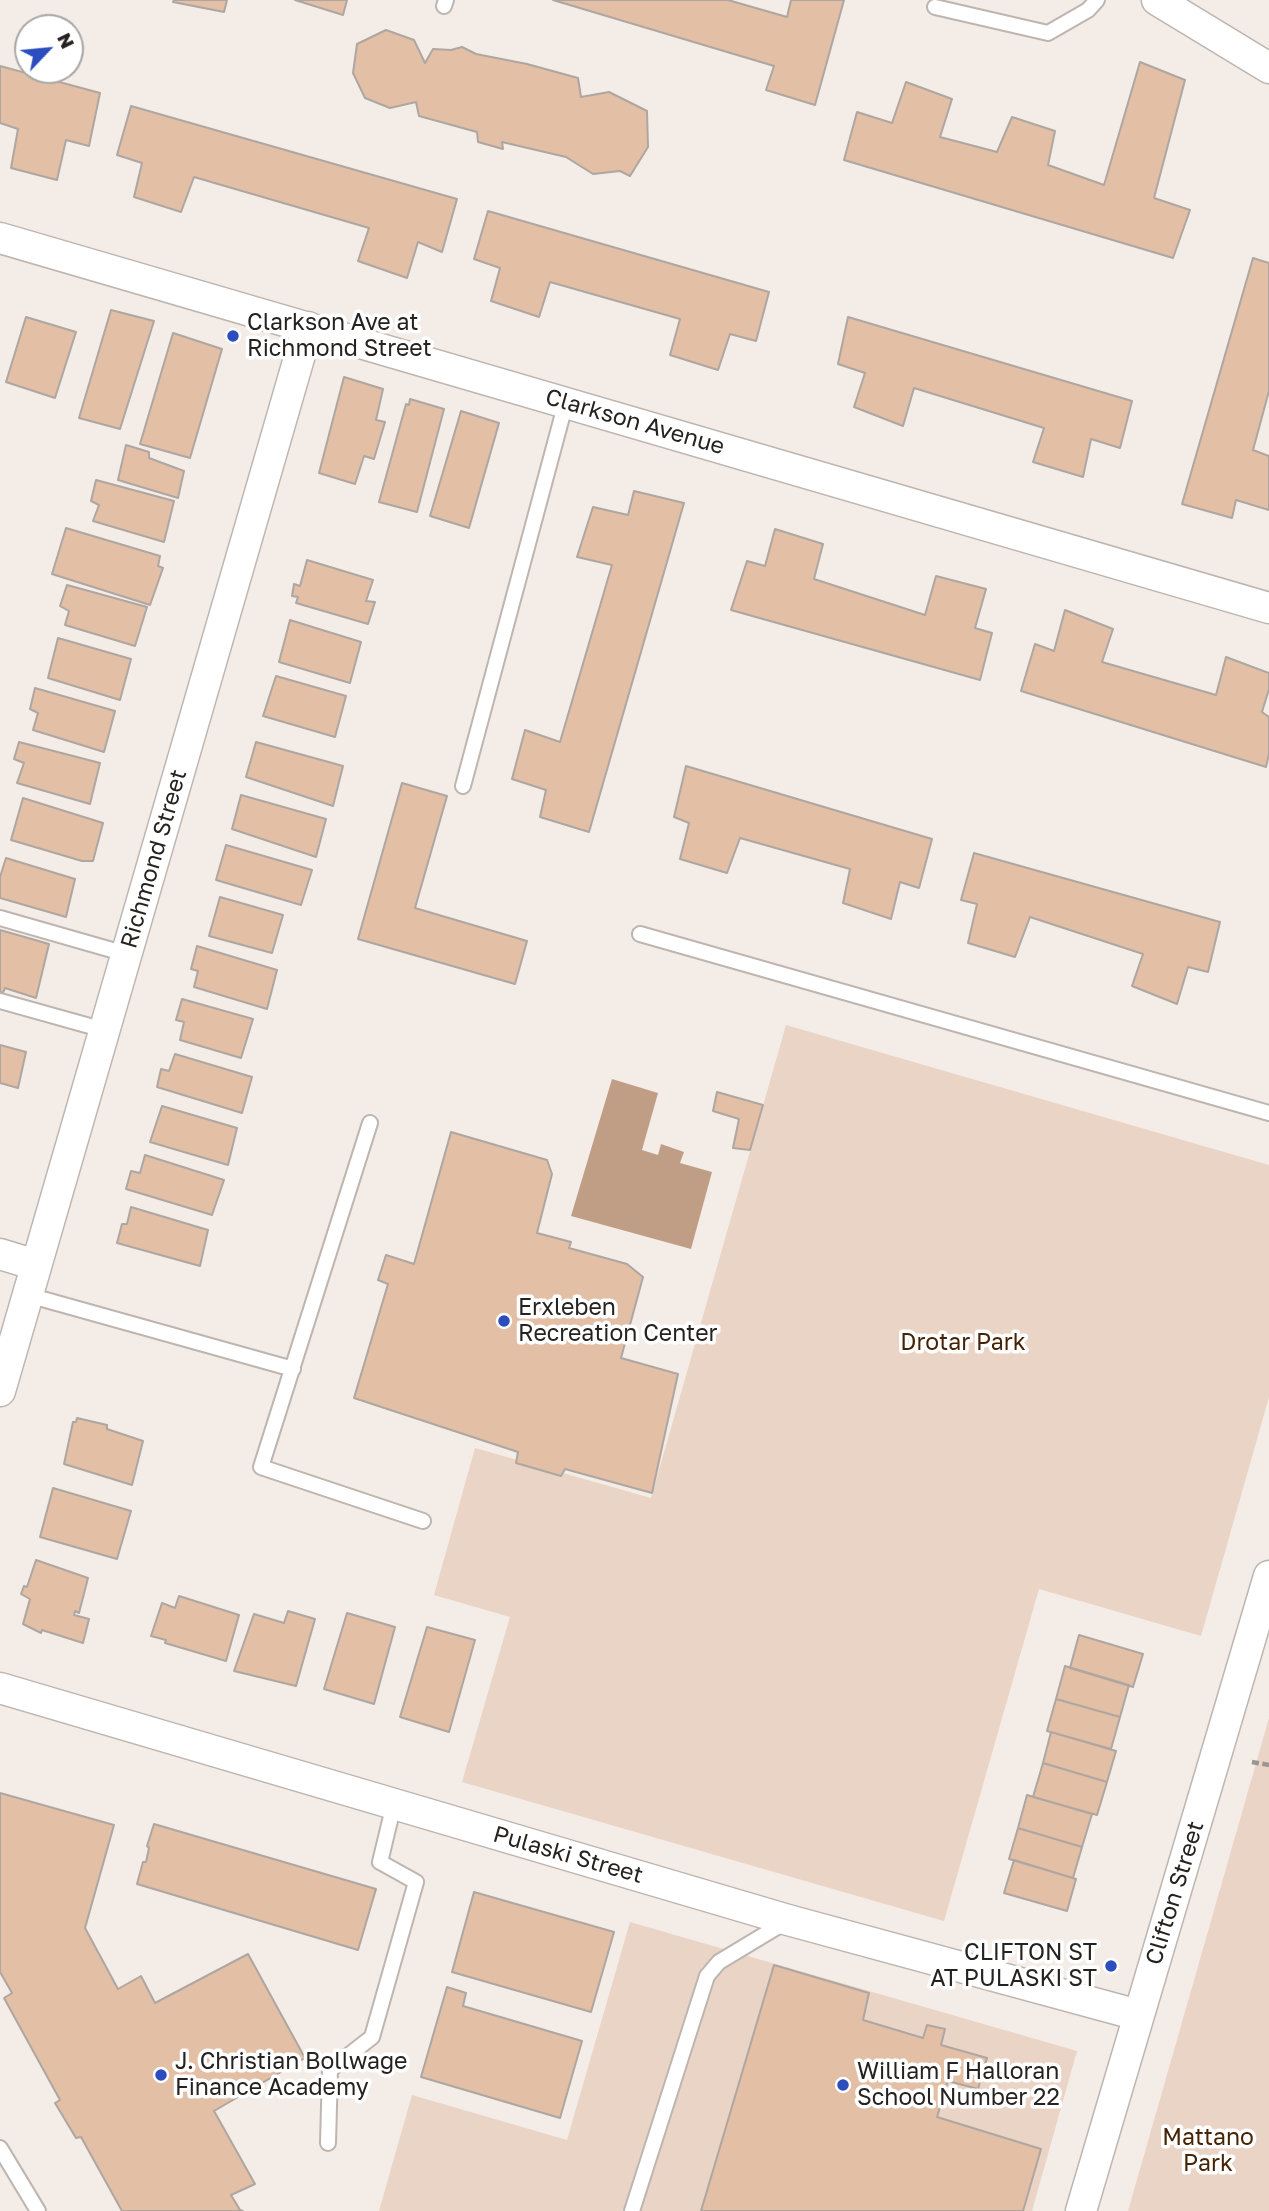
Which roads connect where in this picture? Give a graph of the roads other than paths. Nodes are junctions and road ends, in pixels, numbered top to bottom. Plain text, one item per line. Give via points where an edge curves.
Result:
1 (1097, 0) edge
2 (1157, 0) edge
3 (935, 8) dead end
4 (1269, 68) edge
5 (0, 237) edge
6 (308, 327) junction
7 (566, 402) junction
8 (1264, 603) edge
9 (463, 786) dead end
10 (0, 918) edge
11 (640, 934) dead end
12 (126, 954) junction
13 (0, 1001) edge
14 (104, 1030) junction
15 (1269, 1114) edge
16 (370, 1123) dead end
17 (0, 1254) edge
18 (36, 1265) junction
19 (28, 1295) junction
20 (293, 1369) junction
21 (0, 1391) edge
22 (423, 1521) dead end
23 (1269, 1576) edge
24 (0, 1688) edge
25 (394, 1804) junction
26 (788, 1920) junction
27 (1138, 2015) junction
28 (328, 2143) dead end
29 (0, 2148) edge
30 (38, 2211) edge
31 (632, 2211) edge
32 (1081, 2211) edge

1 - 3 lane via 1048,33
2 - 4 street
5 - 6 street, Clarkson Avenue
6 - 7 street, Clarkson Avenue
6 - 12 street, Richmond Street
7 - 8 street, Clarkson Avenue
7 - 9 lane
10 - 12 lane
11 - 15 lane
12 - 14 street, Richmond Street
13 - 14 lane
14 - 18 street, Richmond Street
16 - 20 lane
17 - 18 street
18 - 19 street, Richmond Street
19 - 20 lane
19 - 21 street, Richmond Street
20 - 22 lane via 261,1467
23 - 27 street, Clifton Street
24 - 25 street, Pulaski Street
25 - 26 street, Pulaski Street
25 - 28 lane via 380,1862 416,1882 372,2038 330,2070
26 - 27 street, Pulaski Street
26 - 31 lane via 727,1956 707,1976
27 - 32 street, Clifton Street
29 - 30 lane

